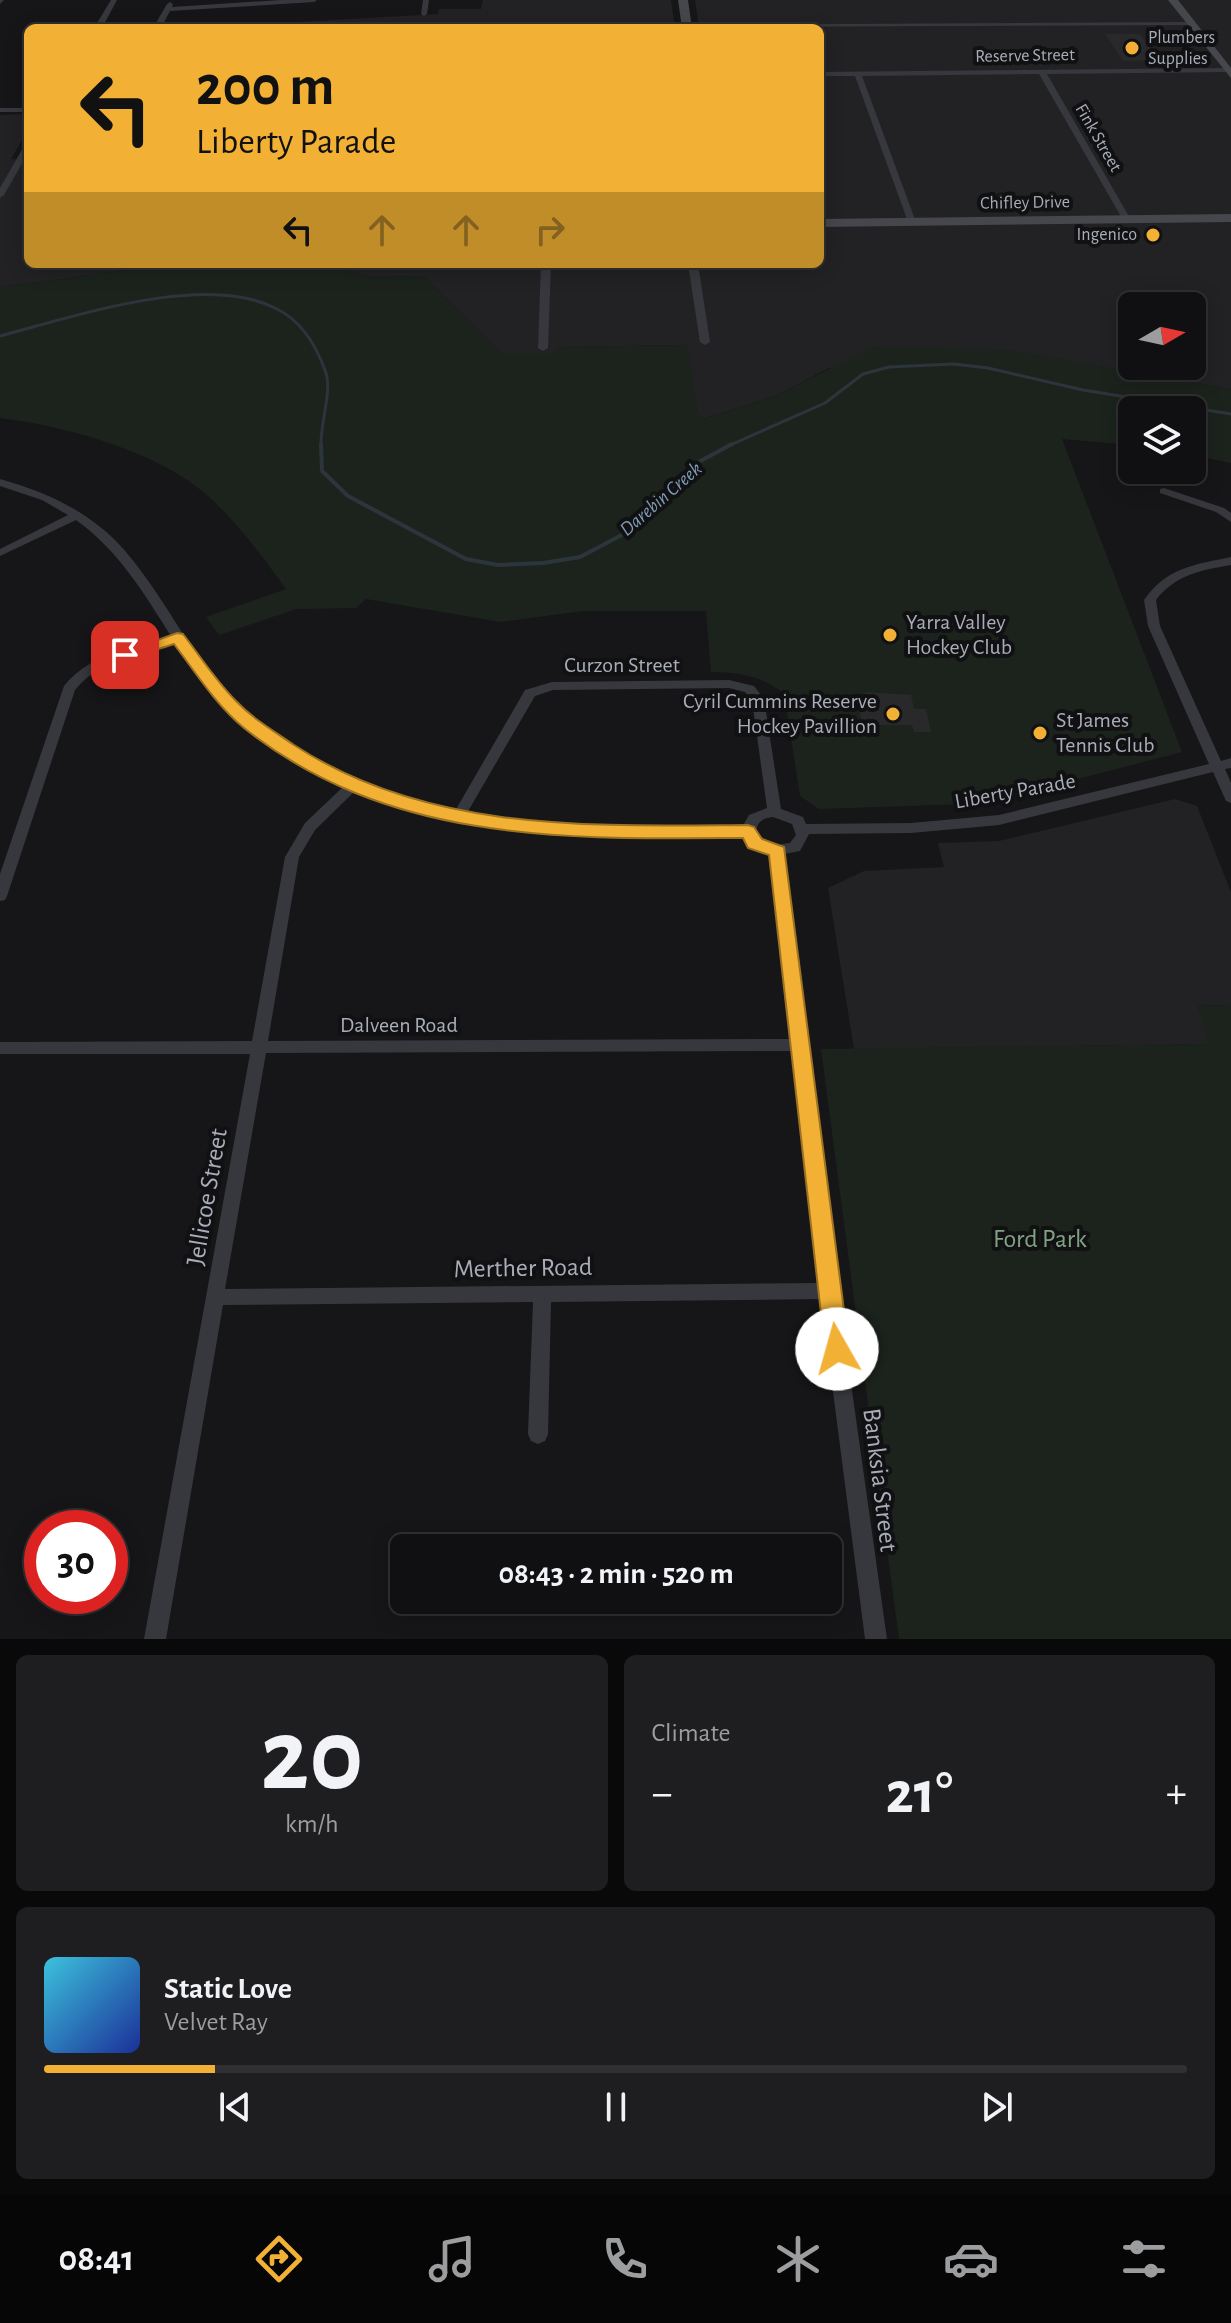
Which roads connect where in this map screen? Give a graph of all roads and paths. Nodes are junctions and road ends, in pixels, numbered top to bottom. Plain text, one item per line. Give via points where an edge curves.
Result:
1 (114, 0) edge
2 (172, 0) edge
3 (314, 0) edge
4 (426, 0) edge
5 (683, 0) edge
6 (1173, 0) edge
7 (167, 9) junction
8 (424, 14) dead end
9 (1190, 23) junction
10 (100, 24) edge
11 (159, 24) edge
12 (686, 24) edge
13 (824, 27) edge
14 (1230, 71) edge
15 (1042, 72) junction
16 (824, 74) edge
17 (858, 74) junction
18 (0, 110) edge
19 (24, 110) edge
20 (24, 157) edge
21 (0, 195) edge
22 (1231, 218) edge
23 (1127, 220) junction
24 (912, 222) junction
25 (824, 223) edge
26 (546, 268) edge
27 (694, 268) edge
28 (705, 342) dead end
29 (543, 348) dead end
30 (0, 482) edge
31 (1164, 491) dead end
32 (77, 515) junction
33 (1231, 519) edge
34 (0, 553) edge
35 (1231, 561) edge
36 (177, 638) junction
37 (1225, 765) edge
38 (352, 786) junction
39 (1231, 798) edge
40 (774, 812) junction
41 (458, 817) junction
42 (803, 829) junction
43 (748, 832) junction
44 (777, 851) junction
45 (0, 896) edge
46 (798, 1045) junction
47 (259, 1047) junction
48 (0, 1048) edge
49 (829, 1291) junction
50 (542, 1294) junction
51 (216, 1297) junction
52 (538, 1434) dead end
53 (155, 1639) edge
54 (876, 1639) edge

1 - 10 street
2 - 7 street
3 - 7 street
4 - 8 street
5 - 12 street
6 - 9 street
7 - 11 street
9 - 13 street
9 - 14 street
14 - 15 street, Reserve Street
15 - 17 street, Reserve Street
15 - 23 street, Fink Street
16 - 17 street, Reserve Street
17 - 24 street
18 - 19 street
20 - 21 street
22 - 23 street, Chifley Drive
23 - 24 street, Chifley Drive
24 - 25 street, Chifley Drive
26 - 29 street
27 - 28 street
30 - 32 street
31 - 33 street via 1220,510
32 - 34 street
32 - 36 street via 109,537 129,560
35 - 37 street via 1193,568 1163,581 1150,600 1154,626
36 - 38 street via 250,724
36 - 45 street via 77,675
37 - 39 street
37 - 42 street, Liberty Parade via 999,820
38 - 41 street
38 - 47 street, Jellicoe Street via 320,813 292,857
40 - 41 street, Curzon Street via 758,699 749,689 729,684 552,686 530,693
40 - 42 street via 792,816
40 - 43 street via 753,819
41 - 43 street via 577,833
42 - 44 street via 800,843
43 - 44 street via 755,844
44 - 46 street, Banksia Street
46 - 47 street, Dalveen Road
46 - 49 street, Banksia Street
47 - 48 street, Dalveen Road
47 - 51 street, Jellicoe Street
49 - 50 street, Merther Road
49 - 54 street, Banksia Street
50 - 51 street, Merther Road
50 - 52 street
51 - 53 street, Jellicoe Street

